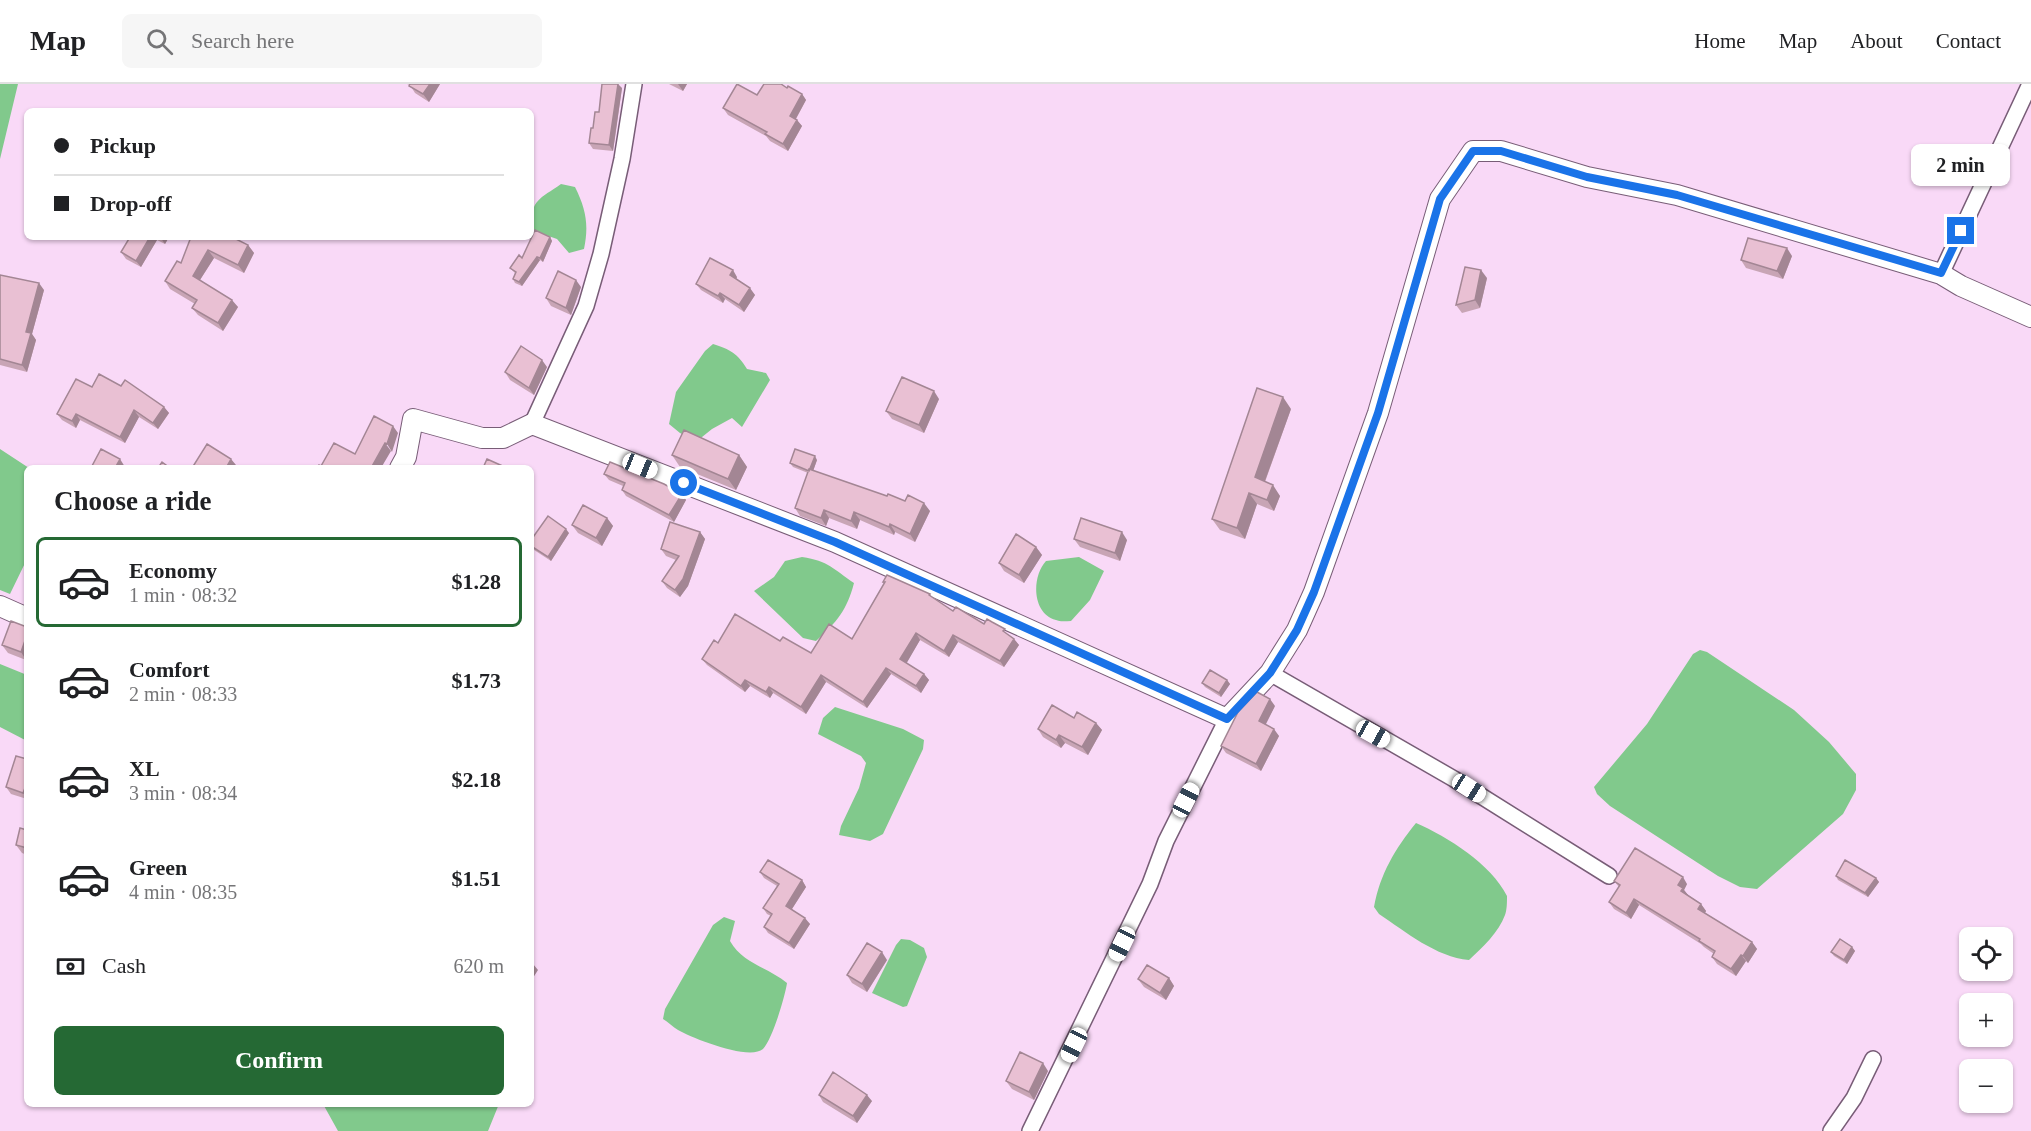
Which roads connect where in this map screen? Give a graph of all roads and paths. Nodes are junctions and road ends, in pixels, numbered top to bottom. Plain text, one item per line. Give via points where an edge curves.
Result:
1 (634, 84) edge
2 (2030, 84) edge
3 (1941, 273) junction
4 (2031, 317) edge
5 (532, 424) junction
6 (402, 465) edge
7 (0, 606) edge
8 (24, 617) edge
9 (1270, 673) junction
10 (1227, 719) junction
11 (1609, 876) dead end
12 (1873, 1059) dead end
13 (1030, 1131) edge
14 (1831, 1131) edge

1 - 5 street via 622,159 586,306
2 - 3 street
3 - 4 street
3 - 9 street via 1677,195 1587,177 1501,151 1473,151 1440,199 1378,413 1314,592 1297,630
5 - 6 street via 502,438 482,438 413,419
5 - 10 street via 835,542
7 - 8 street
9 - 10 street
9 - 11 street via 1454,779
10 - 13 street
12 - 14 street via 1854,1098

